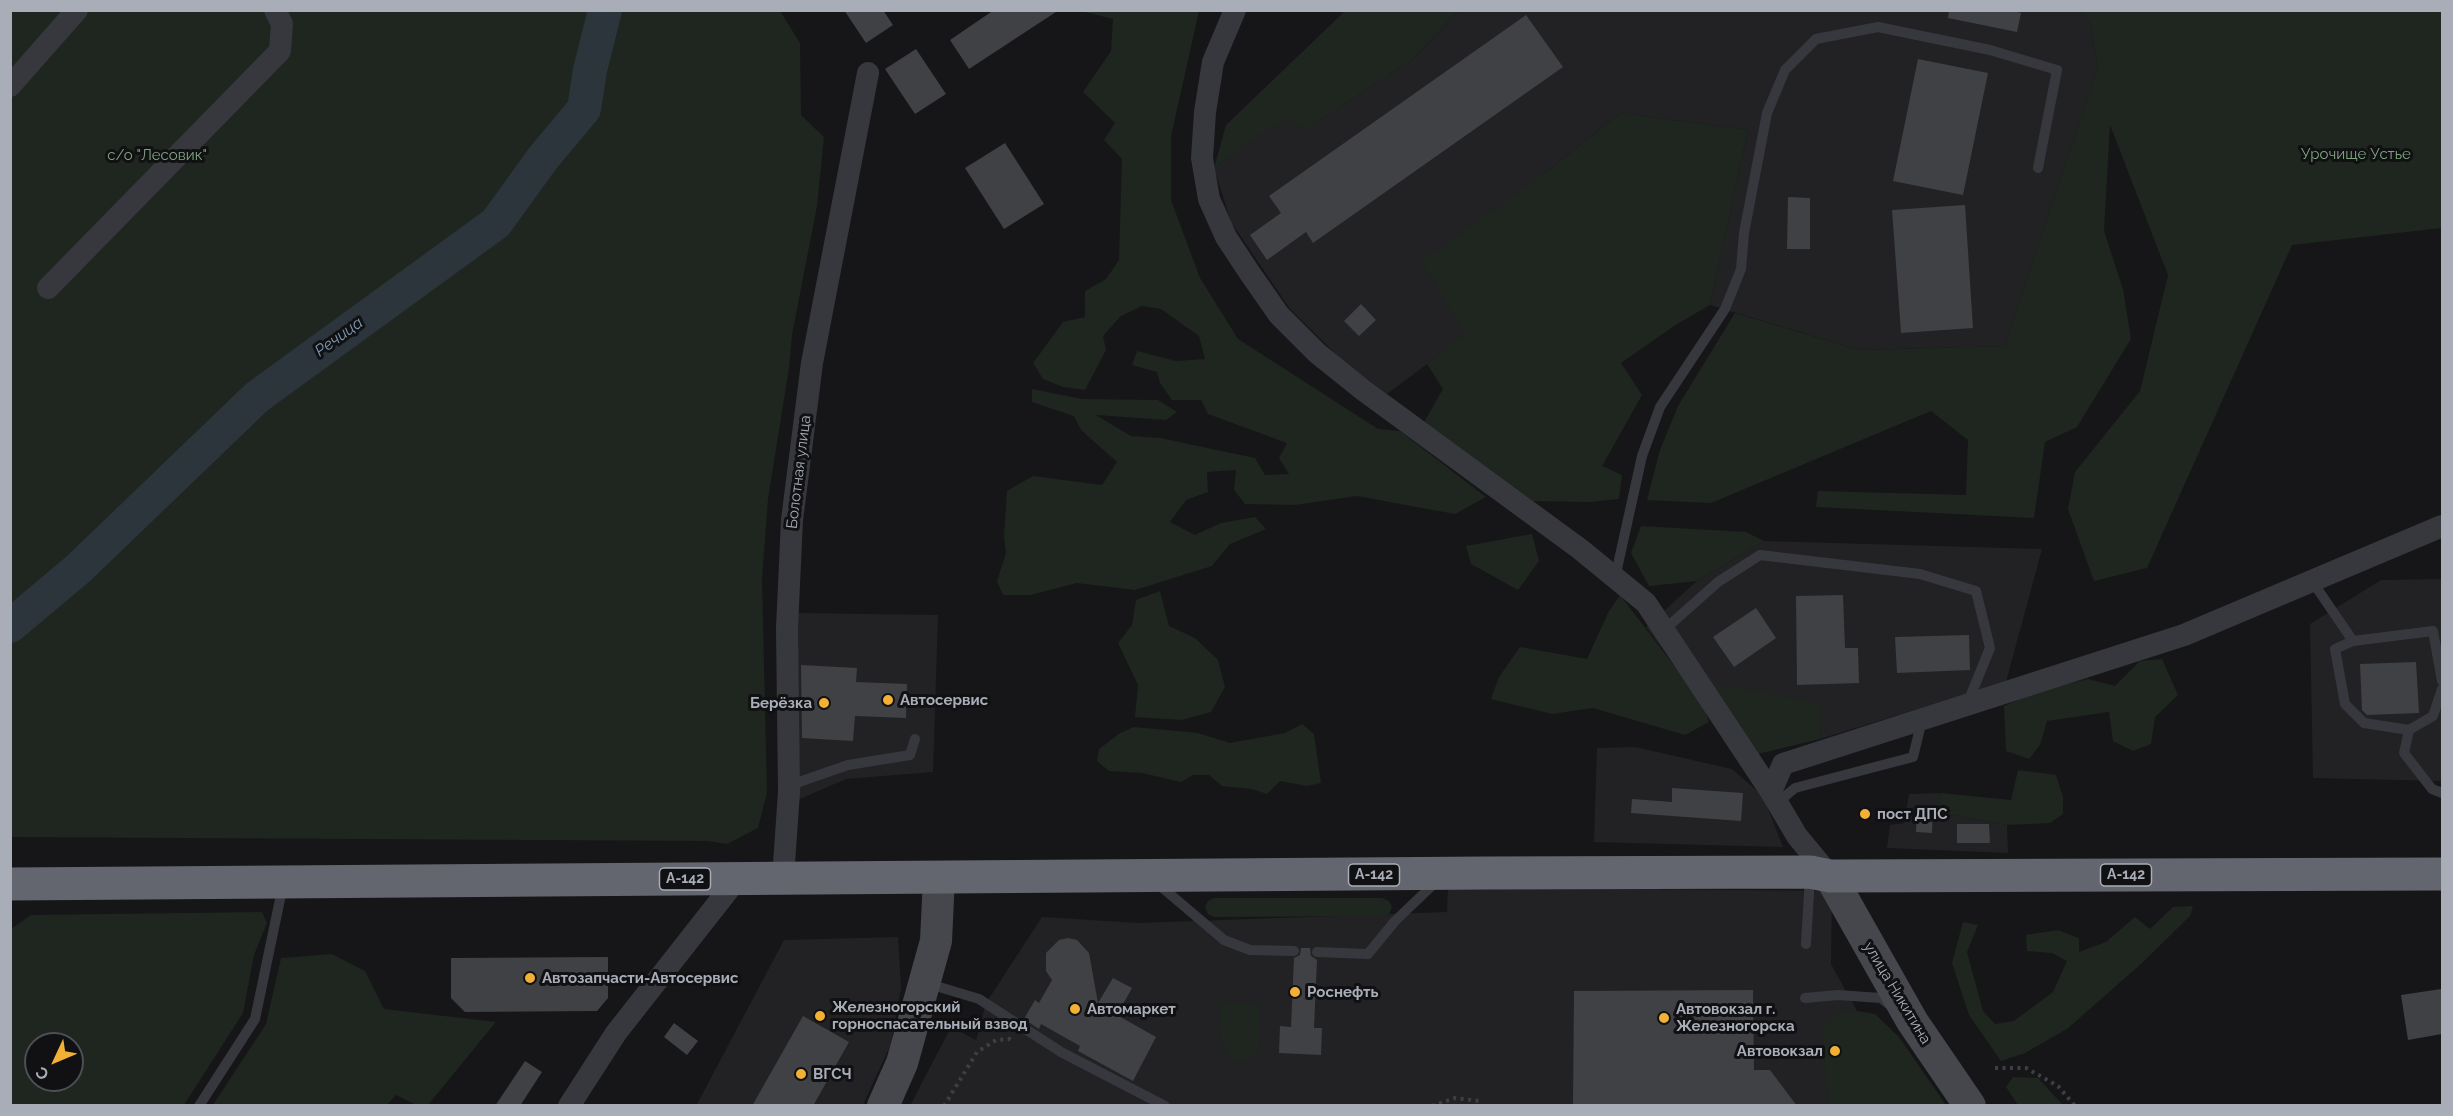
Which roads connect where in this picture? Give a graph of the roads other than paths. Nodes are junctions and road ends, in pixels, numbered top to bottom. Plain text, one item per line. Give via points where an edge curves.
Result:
1 (77, 10) edge
2 (275, 10) edge
3 (1235, 10) edge
4 (868, 72) dead end
5 (10, 86) edge
6 (2038, 168) dead end
7 (48, 288) dead end
8 (2442, 526) edge
9 (1615, 578) junction
10 (2312, 581) junction
11 (1664, 630) junction
12 (2354, 641) junction
13 (2442, 681) edge
14 (2442, 689) edge
15 (1967, 705) junction
16 (1922, 719) junction
17 (2409, 730) junction
18 (915, 739) dead end
19 (789, 792) junction
20 (2442, 793) edge
21 (1774, 797) junction
22 (1444, 874) junction
23 (1820, 874) junction
24 (2442, 874) edge
25 (939, 877) junction
26 (1148, 877) junction
27 (783, 878) junction
28 (737, 879) junction
29 (284, 880) junction
30 (10, 884) edge
31 (1806, 944) dead end
32 (1294, 951) dead end
33 (1317, 952) dead end
34 (926, 983) junction
35 (1805, 998) dead end
36 (1912, 1021) junction
37 (199, 1106) edge
38 (569, 1106) edge
39 (883, 1106) edge
40 (1165, 1106) edge
41 (1970, 1106) edge

1 - 5 street
2 - 7 street via 282,24 280,51
3 - 9 street via 1213,62 1204,112 1202,158 1209,199 1226,237 1249,272 1279,315 1317,353
4 - 19 street, Болотная улица via 812,363 792,520 787,628
6 - 9 lane via 2057,70 1989,50 1878,27 1816,39 1785,69 1767,113 1744,233 1741,270 1725,309 1660,407 1642,456
8 - 10 street
9 - 11 street via 1646,603
10 - 12 lane
10 - 15 street via 2184,635
11 - 15 lane via 1718,582 1760,555 1920,574 1976,591 1990,648
11 - 21 street
12 - 13 lane via 2433,631
12 - 17 lane via 2335,649 2344,704 2364,723
14 - 17 lane via 2433,716
15 - 16 street
16 - 21 street via 1783,764
16 - 21 lane via 1913,757
17 - 20 lane via 2404,753 2432,789
18 - 19 lane via 910,755 848,765 799,782
19 - 27 street, Болотная улица
21 - 23 street
22 - 23 highway, А-142
22 - 26 highway, А-142
22 - 33 lane via 1395,921 1368,954
23 - 24 highway, А-142
23 - 31 lane
23 - 36 main road, улица Никитина
25 - 26 highway, А-142
25 - 27 highway, А-142
25 - 34 main road via 936,941
26 - 32 lane via 1224,940 1250,950
27 - 28 highway, А-142
28 - 29 highway, А-142
28 - 38 street via 616,1033
29 - 30 highway, А-142
29 - 37 lane via 255,1019
34 - 39 main road via 902,1063
34 - 40 lane via 979,999 1061,1052
35 - 36 lane via 1881,998
36 - 41 main road, улица Никитина

